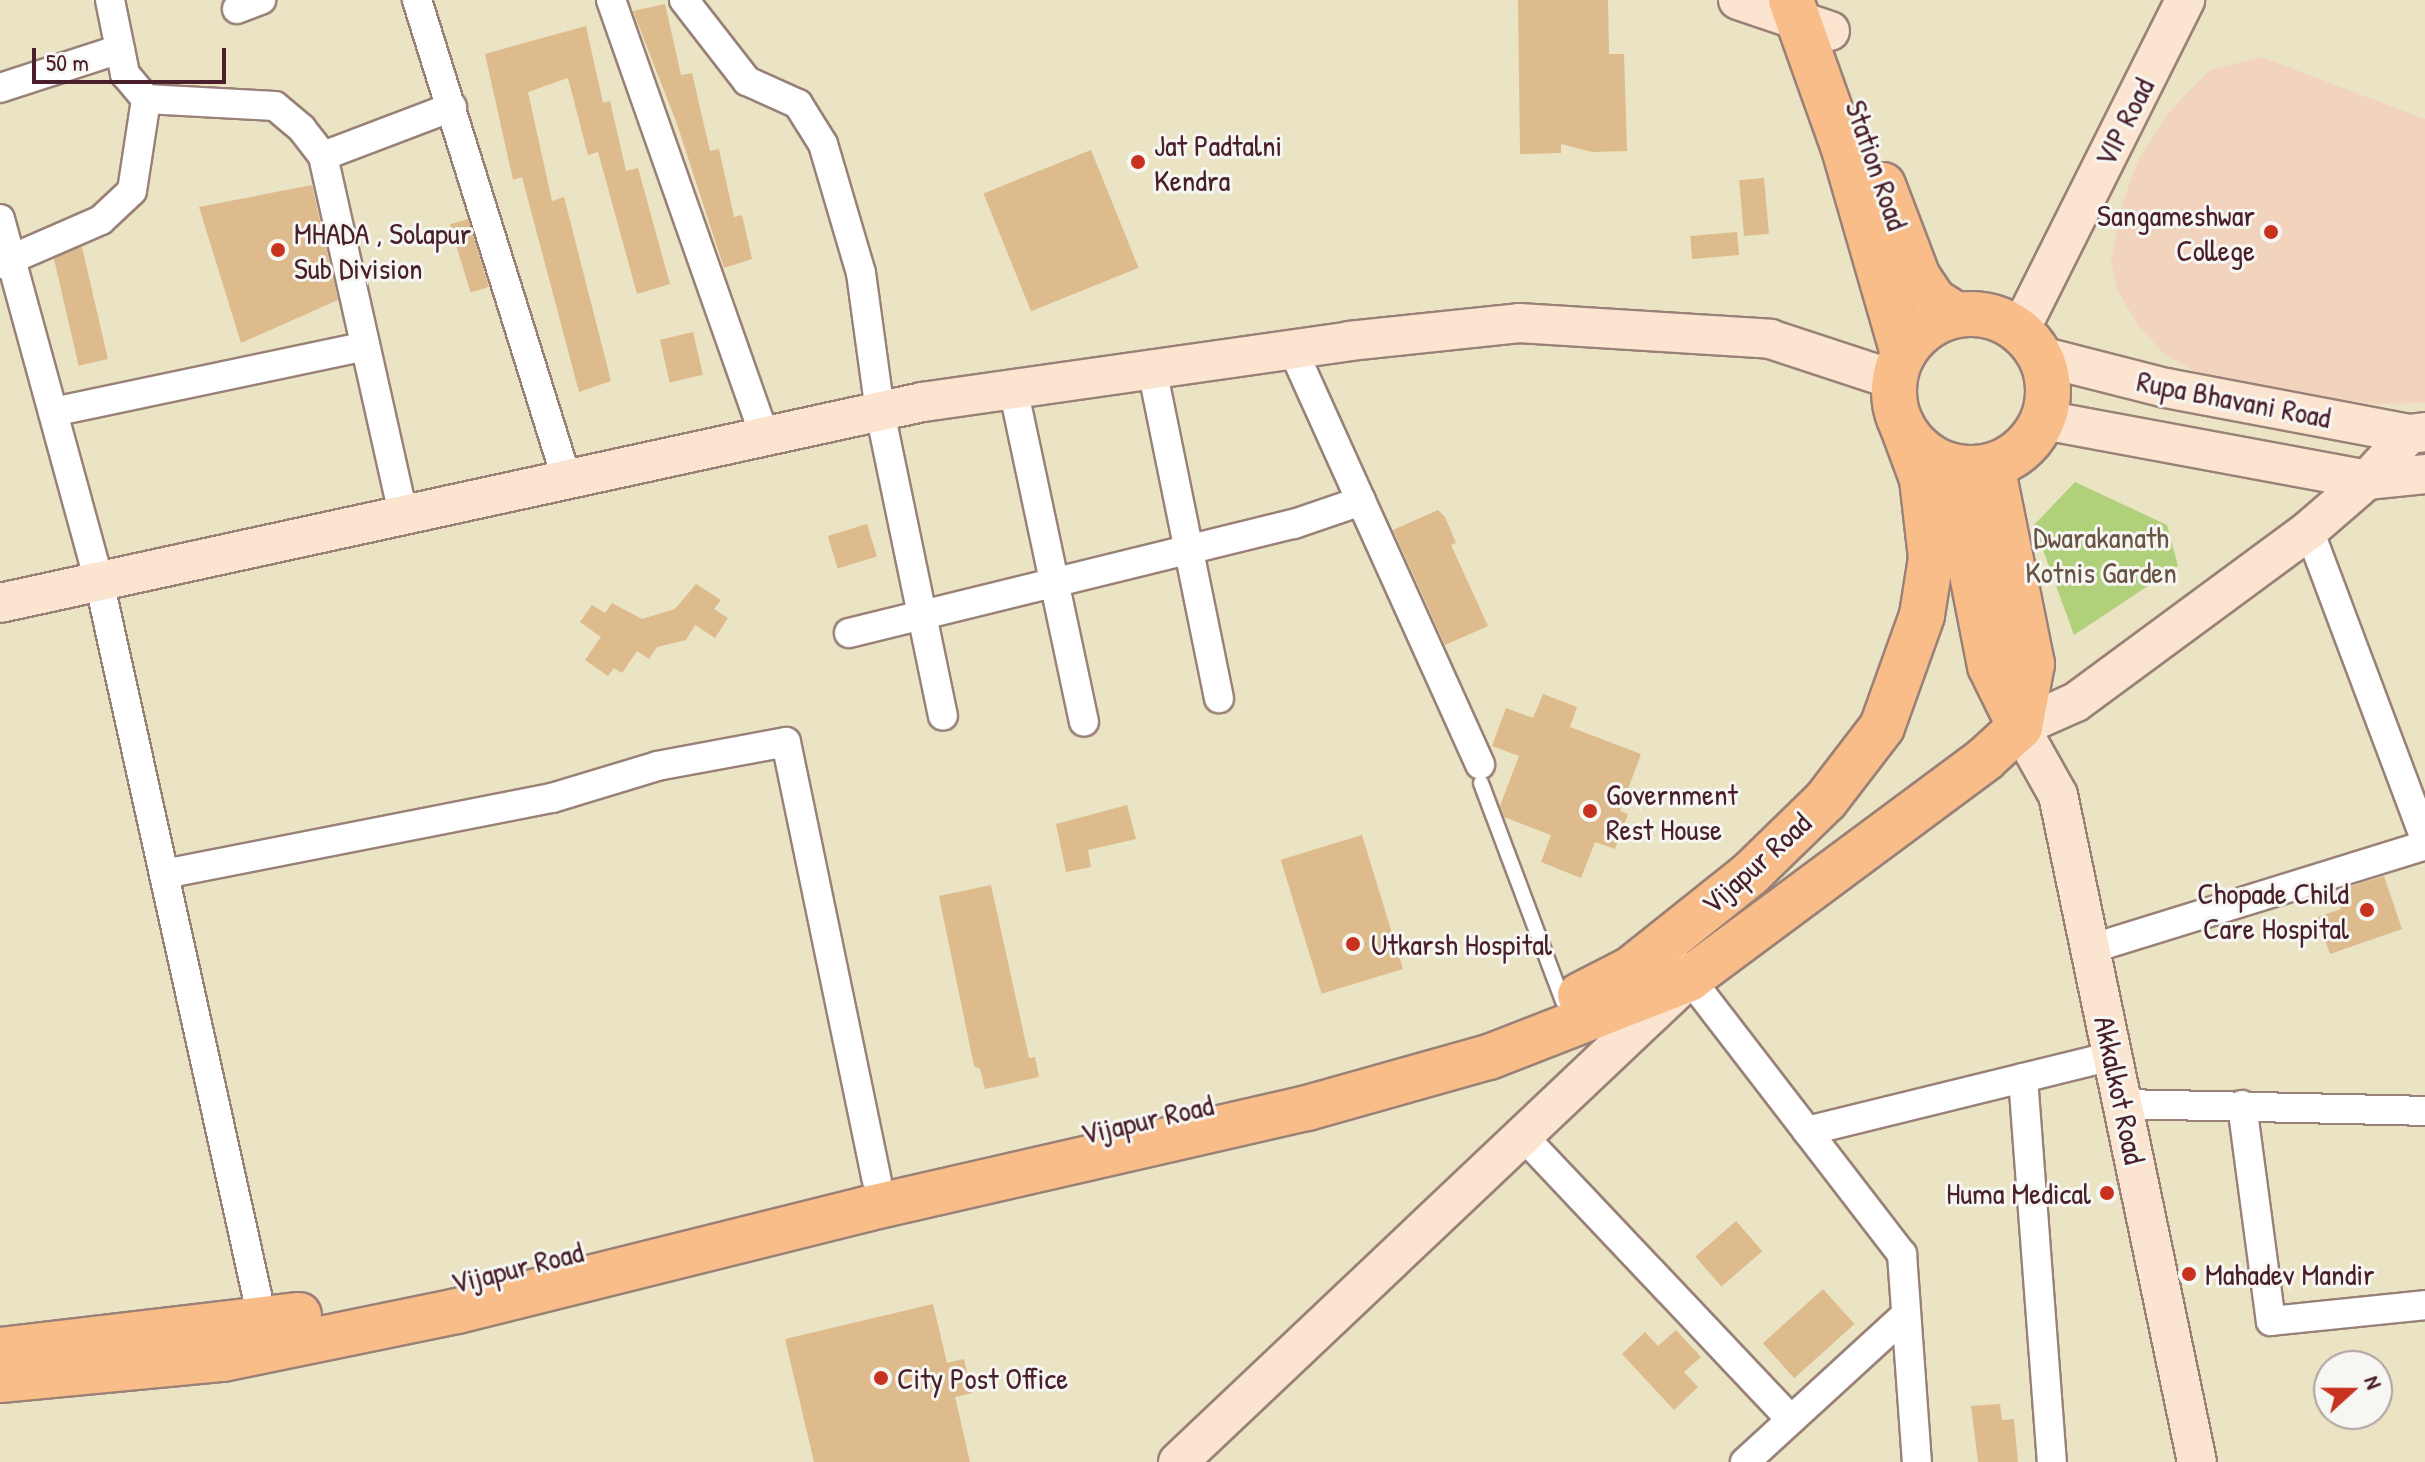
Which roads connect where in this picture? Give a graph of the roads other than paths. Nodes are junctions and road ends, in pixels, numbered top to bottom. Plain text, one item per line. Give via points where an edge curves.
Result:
1 (110, 0) edge
2 (611, 0) edge
3 (684, 0) edge
4 (1738, 0) edge
5 (2185, 0) edge
6 (424, 2) edge
7 (1811, 14) edge
8 (120, 49) junction
9 (0, 88) edge
10 (146, 99) junction
11 (452, 107) junction
12 (323, 156) junction
13 (0, 219) edge
14 (6, 262) edge
15 (1956, 315) junction
16 (2032, 344) junction
17 (365, 346) junction
18 (1292, 348) junction
19 (1899, 367) junction
20 (1152, 369) junction
21 (1013, 388) junction
22 (53, 412) junction
23 (880, 412) junction
24 (2044, 420) junction
25 (1902, 425) junction
26 (2417, 433) edge
27 (765, 437) junction
28 (1960, 464) junction
29 (2425, 474) edge
30 (567, 480) junction
31 (2367, 480) junction
32 (1361, 501) junction
33 (403, 515) junction
34 (2309, 530) junction
35 (1187, 551) junction
36 (99, 581) junction
37 (1051, 583) junction
38 (0, 603) edge
39 (923, 618) junction
40 (849, 633) dead end
41 (1219, 698) dead end
42 (943, 716) dead end
43 (1084, 722) dead end
44 (2020, 727) junction
45 (1481, 773) joint
46 (2425, 842) edge
47 (164, 874) junction
48 (1663, 943) junction
49 (2090, 949) junction
50 (1689, 979) junction
51 (1563, 1001) junction
52 (2113, 1056) junction
53 (2023, 1078) junction
54 (2122, 1104) junction
55 (2242, 1105) junction
56 (2425, 1111) edge
57 (1807, 1131) junction
58 (1521, 1134) junction
59 (877, 1180) junction
60 (2425, 1305) edge
61 (1903, 1317) junction
62 (263, 1322) junction
63 (0, 1350) edge
64 (0, 1380) edge
65 (1791, 1420) junction
66 (1178, 1462) edge
67 (1745, 1462) edge
68 (1917, 1462) edge
69 (2052, 1462) edge
70 (2197, 1462) edge

1 - 8 street
2 - 27 street
3 - 23 street via 747,81 798,104 823,144 861,273
4 - 7 main road
5 - 16 main road, VIP Road
6 - 11 street
7 - 15 main road, Station Road via 1918,277 1934,301
7 - 19 main road
8 - 9 street
8 - 10 street via 125,74
10 - 12 street via 275,106
10 - 14 street via 132,191 101,220
11 - 12 street
11 - 30 street
12 - 17 street
13 - 14 street
14 - 22 street
15 - 16 main road via 2000,319
15 - 19 main road via 1917,336
16 - 24 main road via 2049,396
16 - 26 main road, Rupa Bhavani Road via 2166,388
17 - 22 street
17 - 33 street
18 - 19 main road via 1519,323 1770,339
18 - 20 main road
18 - 32 street
19 - 25 main road
20 - 21 main road
20 - 35 street
21 - 23 main road
21 - 37 street
22 - 36 street
23 - 27 main road
23 - 39 street
24 - 28 main road via 2014,457
24 - 31 main road
25 - 28 main road
25 - 48 main road, Vijapur Road via 1922,479 1931,558 1922,615 1882,727 1826,800 1750,874
26 - 31 main road
27 - 30 main road
28 - 44 main road via 1959,508 1990,666
28 - 44 main road via 2032,664
29 - 31 main road
30 - 33 main road
31 - 34 main road
32 - 35 street
32 - 45 street
33 - 36 main road
34 - 44 main road via 2076,702
34 - 46 street
35 - 37 street
35 - 41 street
36 - 38 main road
36 - 47 street
37 - 39 street
37 - 43 street
39 - 40 street
39 - 42 street
44 - 49 main road, Akkalkot Road via 2058,795
44 - 50 main road, Vijapur Road via 1985,759
45 - 51 lane
46 - 49 street
47 - 59 street via 552,798 657,766 786,742
47 - 62 street
48 - 50 street
48 - 51 main road, Vijapur Road via 1631,969
49 - 52 main road, Akkalkot Road
50 - 57 street
50 - 58 main road
50 - 64 main road, Vijapur Road via 1489,1057 1307,1108 851,1212 457,1311 223,1359
51 - 59 main road, Vijapur Road via 1487,1031 1298,1085
52 - 53 street
52 - 54 main road, Akkalkot Road
53 - 57 street
53 - 69 street
54 - 55 street
54 - 70 main road, Akkalkot Road
55 - 56 street
55 - 60 street via 2271,1321
57 - 61 street via 1902,1254
58 - 65 street
58 - 66 main road
59 - 62 main road, Vijapur Road via 475,1278
61 - 65 street
61 - 68 street
62 - 63 main road, Vijapur Road
65 - 67 street

